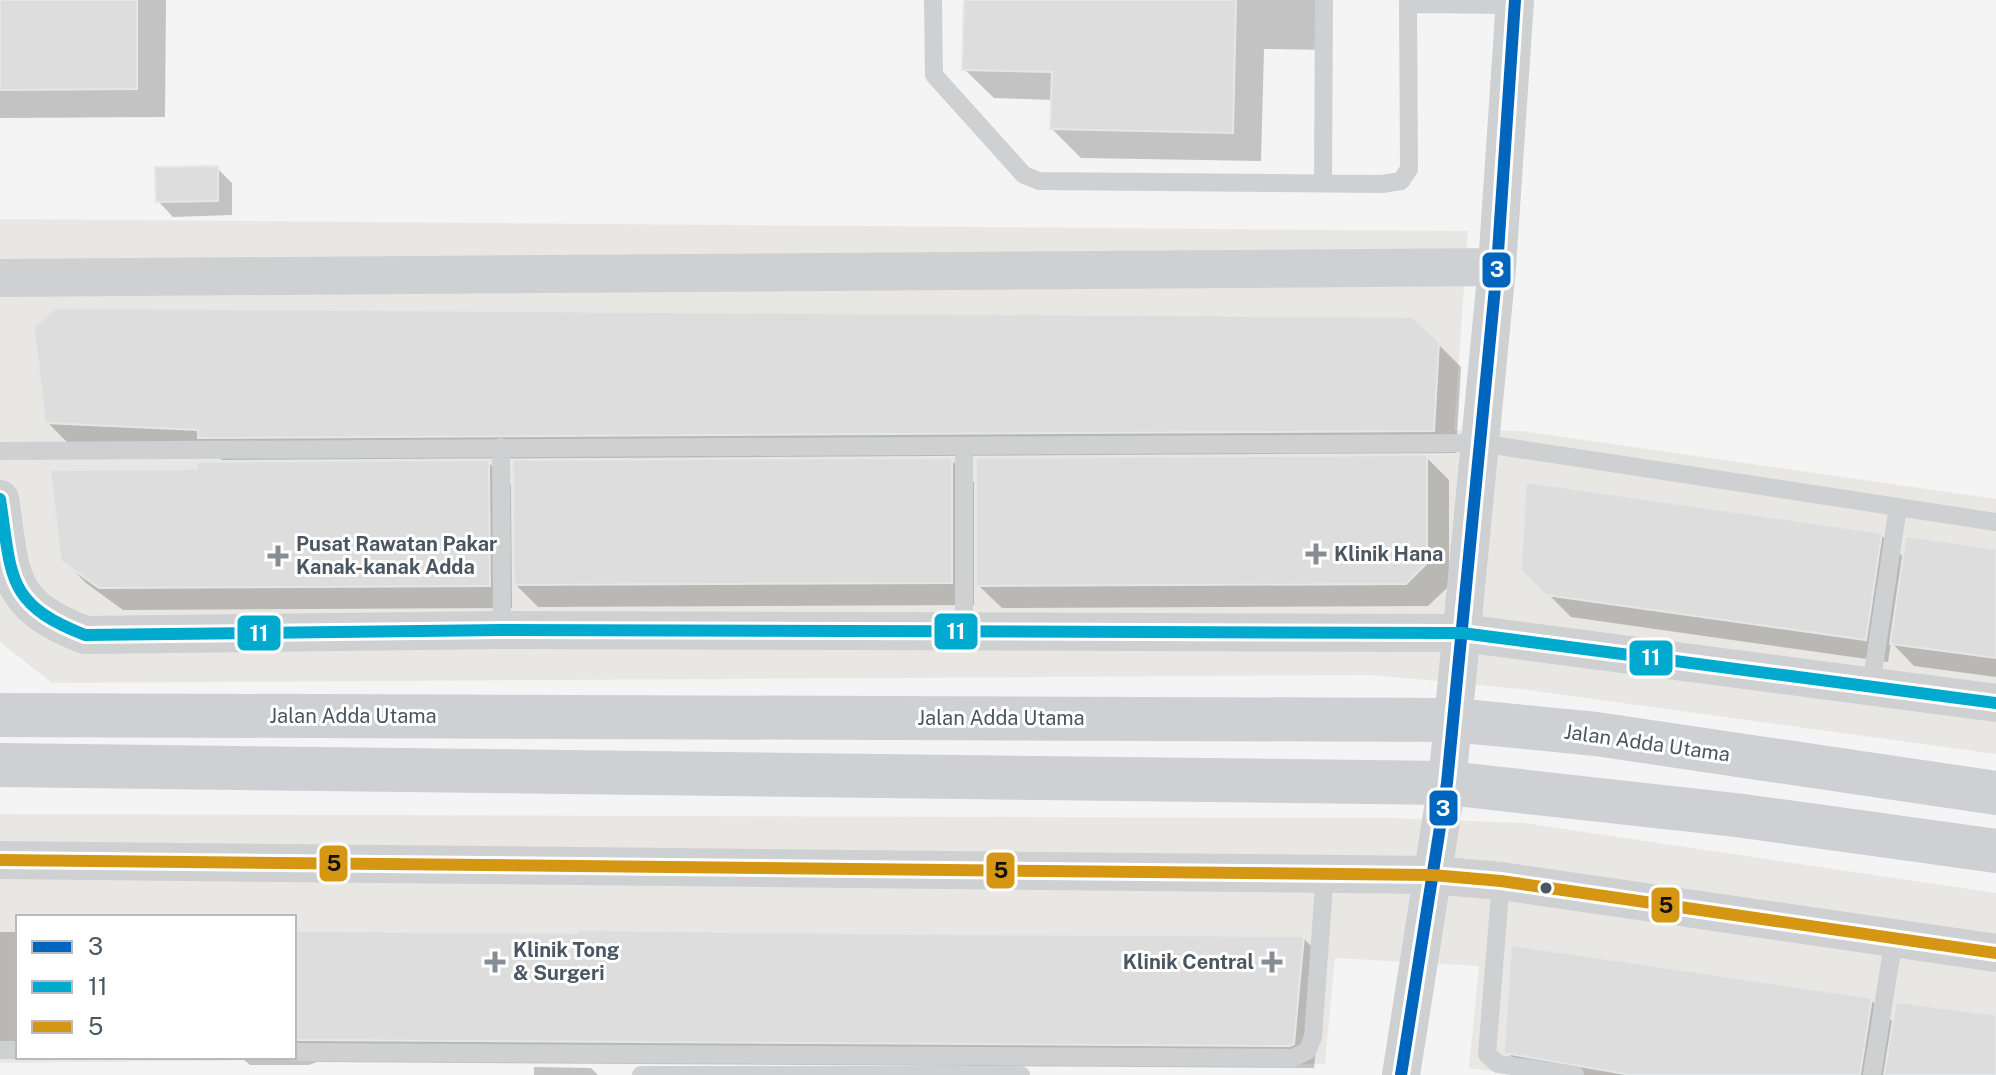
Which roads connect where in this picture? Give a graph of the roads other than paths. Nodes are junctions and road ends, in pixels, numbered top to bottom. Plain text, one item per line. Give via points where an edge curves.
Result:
1 (933, 0) edge
2 (1324, 0) edge
3 (1408, 2) edge
4 (1515, 3) edge
5 (1323, 183) junction
6 (1497, 267) junction
7 (0, 278) edge
8 (1480, 443) junction
9 (501, 447) junction
10 (964, 448) junction
11 (0, 451) edge
12 (0, 499) edge
13 (1898, 507) junction
14 (1996, 522) edge
15 (502, 630) junction
16 (964, 633) junction
17 (1462, 633) junction
18 (1871, 686) junction
19 (1996, 703) edge
20 (0, 715) edge
21 (1453, 720) junction
22 (0, 765) edge
23 (1447, 783) junction
24 (1996, 793) edge
25 (1996, 851) edge
26 (0, 860) edge
27 (1325, 872) junction
28 (1432, 875) junction
29 (1501, 881) junction
30 (1894, 938) junction
31 (1996, 953) edge
32 (296, 1052) edge
33 (641, 1075) edge
34 (935, 1075) edge
35 (1021, 1075) edge
36 (1401, 1075) edge
37 (1575, 1075) edge
38 (1872, 1075) edge

1 - 5 lane via 934,75 1024,175 1039,181
2 - 5 lane
3 - 4 lane
3 - 5 lane via 1409,169 1401,181
4 - 6 street
6 - 7 street
6 - 8 street
8 - 10 lane
8 - 13 lane
8 - 17 street
9 - 10 lane
9 - 11 lane
9 - 15 lane
10 - 16 lane
12 - 15 street via 12,582 47,620 85,635
13 - 14 lane
13 - 18 lane
15 - 16 street
16 - 17 street
17 - 18 street
17 - 21 street
18 - 19 street
20 - 21 main road, Jalan Adda Utama
21 - 23 street
21 - 24 main road, Jalan Adda Utama via 1596,734
22 - 23 main road
23 - 25 main road
23 - 28 street
26 - 27 street
27 - 28 street
27 - 32 lane via 1313,1037 1307,1051 1293,1058
28 - 29 street
28 - 36 street
29 - 30 street
29 - 37 lane via 1487,1054 1498,1064
30 - 31 street
30 - 38 lane
33 - 34 lane
34 - 35 lane

